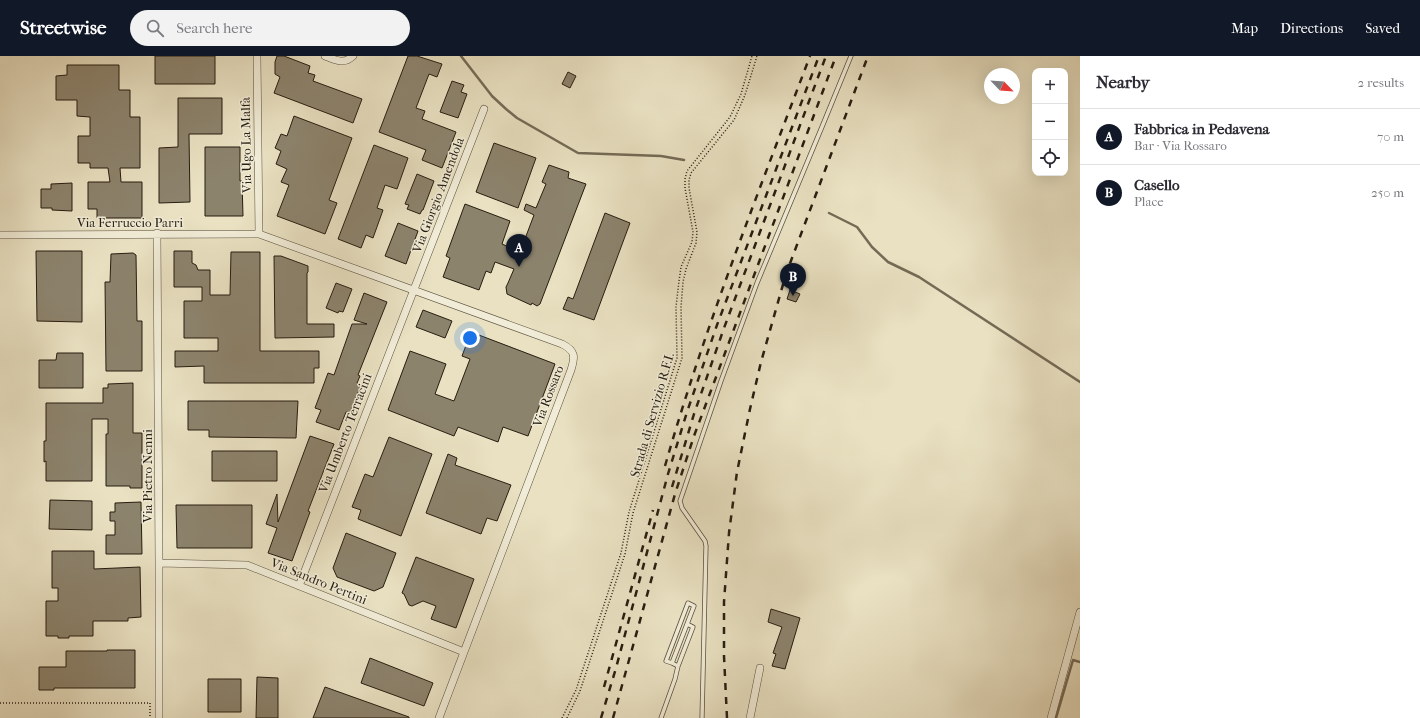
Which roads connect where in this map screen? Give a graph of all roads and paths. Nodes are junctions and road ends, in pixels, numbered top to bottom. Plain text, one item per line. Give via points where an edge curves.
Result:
1 (257, 56) edge
2 (325, 56) edge
3 (352, 56) edge
4 (752, 56) edge
5 (757, 56) edge
6 (851, 56) edge
7 (484, 109) dead end
8 (157, 233) junction
9 (0, 234) edge
10 (259, 234) junction
11 (414, 289) junction
12 (159, 563) junction
13 (299, 586) junction
14 (1080, 612) edge
15 (686, 624) junction
16 (464, 652) junction
17 (672, 663) junction
18 (678, 666) junction
19 (760, 668) dead end
20 (0, 703) edge
21 (150, 718) edge
22 (159, 718) edge
23 (439, 718) edge
24 (562, 718) edge
25 (567, 718) edge
26 (660, 718) edge
27 (702, 718) edge
28 (750, 718) edge
29 (1051, 718) edge

1 - 10 street, Via Ugo La Malfa
2 - 3 street via 342,61
4 - 24 path via 741,94 730,117 687,171 685,188 693,232 678,281 677,358 629,512 621,553 576,690
5 - 25 path, Strada di Servizio R.F.I. via 734,120 691,173 689,188 697,232 696,244 683,282 682,358 633,513 625,554 580,691
6 - 27 lane via 757,283 680,501 706,546
7 - 11 street, Via Giorgio Amendola
8 - 9 street, Via Ferruccio Parri
8 - 10 street, Via Ferruccio Parri
8 - 12 street, Via Pietro Nenni
10 - 11 street, Via Rossaro
11 - 13 street, Via Umberto Terracini
11 - 16 street, Via Rossaro via 562,344 571,349 574,356 571,370
12 - 13 street, Via Sandro Pertini via 247,565
12 - 22 street, Via Pietro Nenni
13 - 16 street, Via Sandro Pertini
14 - 29 street
15 - 17 lane
15 - 17 lane via 694,606 688,603 666,661
15 - 18 lane via 693,628
16 - 23 street, Via Rossaro
17 - 18 lane
18 - 26 lane
19 - 28 street
20 - 21 path via 150,703

